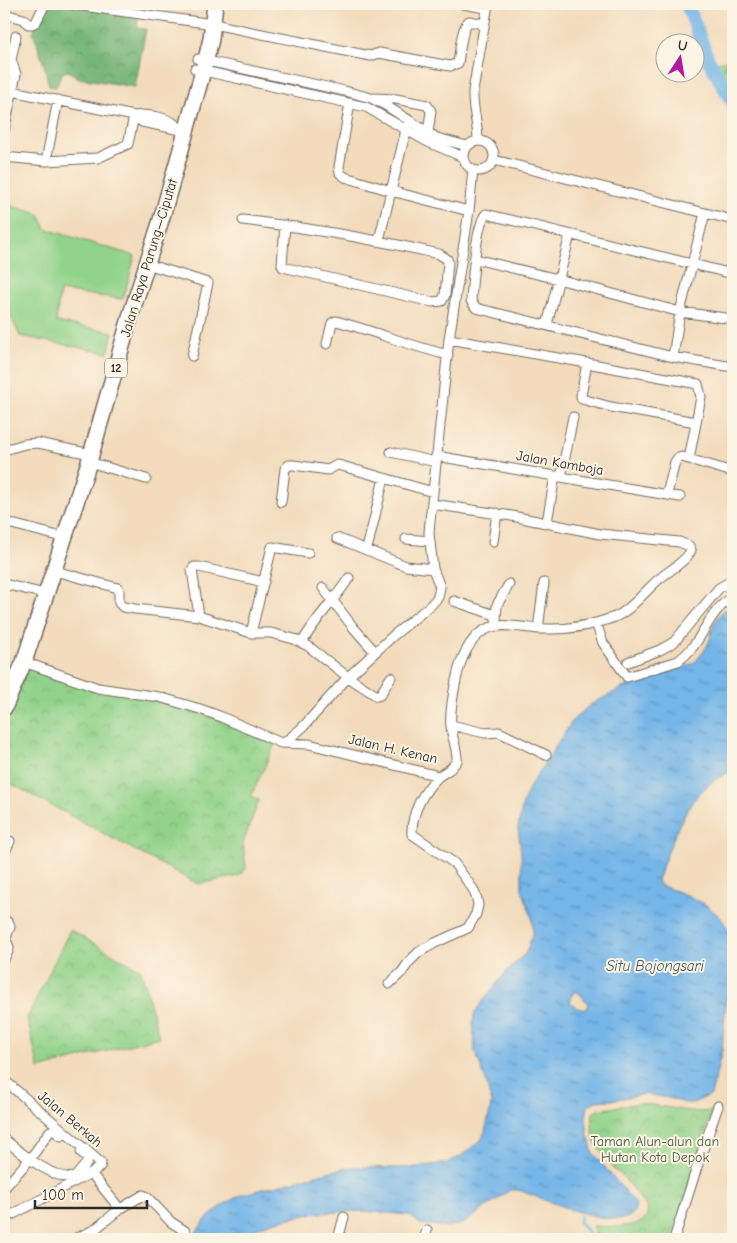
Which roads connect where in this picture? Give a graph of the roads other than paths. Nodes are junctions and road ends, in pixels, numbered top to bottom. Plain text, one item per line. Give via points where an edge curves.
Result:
1 (45, 4) edge
2 (68, 4) edge
3 (206, 4) edge
4 (215, 4) edge
5 (463, 4) edge
6 (467, 4) edge
7 (487, 6) edge
8 (4, 14) edge
9 (209, 23) junction
10 (483, 24) junction
11 (16, 36) dead end
12 (201, 65) junction
13 (4, 71) edge
14 (16, 74) junction
15 (12, 91) junction
16 (371, 98) junction
17 (58, 100) junction
18 (350, 102) junction
19 (6, 114) edge
20 (134, 116) junction
21 (408, 125) junction
22 (4, 131) edge
23 (183, 131) junction
24 (428, 132) junction
25 (478, 140) junction
26 (467, 146) junction
27 (4, 157) edge
28 (463, 157) junction
29 (494, 160) junction
30 (46, 161) junction
31 (473, 170) junction
32 (391, 191) junction
33 (470, 211) junction
34 (705, 213) junction
35 (243, 220) dead end
36 (733, 220) edge
37 (285, 225) junction
38 (570, 235) junction
39 (379, 240) junction
40 (475, 259) junction
41 (147, 264) junction
42 (693, 264) junction
43 (733, 274) edge
44 (558, 279) junction
45 (130, 305) junction
46 (680, 312) junction
47 (733, 319) edge
48 (547, 324) junction
49 (449, 339) junction
50 (327, 344) dead end
51 (448, 355) junction
52 (192, 356) dead end
53 (672, 356) junction
54 (587, 363) junction
55 (733, 367) edge
56 (573, 417) dead end
57 (696, 422) junction
58 (4, 450) edge
59 (391, 452) dead end
60 (88, 456) junction
61 (436, 459) junction
62 (689, 459) junction
63 (733, 472) edge
64 (558, 476) junction
65 (384, 478) junction
66 (146, 479) dead end
67 (433, 492) junction
68 (667, 494) junction
69 (680, 497) dead end
70 (281, 502) dead end
71 (432, 504) junction
72 (497, 514) junction
73 (4, 522) edge
74 (547, 522) junction
75 (58, 536) junction
76 (337, 538) dead end
77 (406, 539) dead end
78 (430, 541) junction
79 (493, 542) dead end
80 (367, 549) junction
81 (308, 553) dead end
82 (433, 569) junction
83 (55, 571) junction
84 (349, 578) dead end
85 (733, 580) edge
86 (264, 582) junction
87 (544, 583) dead end
88 (4, 584) edge
89 (509, 584) dead end
90 (324, 588) dead end
91 (41, 593) junction
92 (733, 597) edge
93 (333, 600) junction
94 (454, 601) dead end
95 (496, 615) junction
96 (199, 616) junction
97 (596, 623) junction
98 (496, 625) junction
99 (538, 629) junction
100 (251, 633) junction
101 (302, 643) junction
102 (375, 652) junction
103 (21, 660) junction
104 (628, 662) dead end
105 (348, 677) junction
106 (391, 677) dead end
107 (4, 689) edge
108 (4, 708) edge
109 (451, 725) junction
110 (284, 743) junction
111 (546, 755) dead end
112 (439, 776) junction
113 (10, 841) dead end
114 (4, 854) edge
115 (4, 920) edge
116 (4, 959) edge
117 (389, 984) dead end
118 (4, 1080) edge
119 (718, 1106) dead end
120 (4, 1139) edge
121 (30, 1159) junction
122 (91, 1173) junction
123 (4, 1188) edge
124 (120, 1209) junction
125 (344, 1217) dead end
126 (4, 1219) edge
127 (184, 1232) dead end
128 (74, 1239) edge
129 (338, 1239) edge
130 (674, 1239) edge

1 - 8 street via 32,24
2 - 9 street
3 - 9 highway, Jalan Raya Parung—Ciputat / 12
4 - 9 highway, Jalan Raya Parung—Ciputat / 12
5 - 6 street
6 - 7 street
7 - 10 street
9 - 10 street via 371,56 379,53 450,66 458,63 466,22
9 - 12 highway, Jalan Raya Parung—Ciputat / 12
10 - 25 street via 473,91
11 - 14 street via 11,60
12 - 16 street
12 - 18 street
12 - 23 highway, Jalan Raya Parung—Ciputat / 12
13 - 14 street
14 - 15 street
15 - 17 street
15 - 19 street
16 - 21 street
16 - 24 street via 427,105 431,111
17 - 20 street
17 - 30 street
18 - 21 street
18 - 32 street via 340,173
19 - 22 street
20 - 23 street via 176,123
20 - 30 street via 128,144 98,158
21 - 24 street
21 - 28 street via 441,149
21 - 32 street
23 - 41 highway, Jalan Raya Parung—Ciputat / 12
23 - 45 highway, Jalan Raya Parung—Ciputat / 12
24 - 26 street
25 - 26 street
25 - 29 street via 491,146
26 - 28 street
27 - 30 street
28 - 31 street
29 - 31 street via 488,169
29 - 34 street
31 - 33 street
32 - 33 street
32 - 39 street
33 - 49 street
34 - 36 street
34 - 42 street
35 - 37 street
37 - 39 street
37 - 39 street via 283,267 432,302 442,301 448,259
38 - 40 street via 486,214
38 - 42 street
38 - 44 street
40 - 44 street
40 - 48 street via 471,301 476,308
41 - 45 highway, Jalan Raya Parung—Ciputat / 12
41 - 52 street via 208,283
42 - 43 street
42 - 46 street
44 - 46 street
44 - 48 street
45 - 60 highway, Jalan Raya Parung—Ciputat / 12 via 103,386
46 - 47 street
46 - 53 street
48 - 53 street
49 - 51 street
49 - 54 street
50 - 51 street via 332,323 336,321
51 - 61 street
53 - 55 street
54 - 57 street via 698,384 701,397
54 - 57 street via 582,400
56 - 64 street
57 - 62 street
58 - 60 street via 38,443
59 - 61 street, Jalan Kamboja
60 - 66 street
60 - 75 highway, Jalan Raya Parung—Ciputat / 12
60 - 83 highway, Jalan Raya Parung—Ciputat / 12
61 - 64 street, Jalan Kamboja
61 - 67 street
62 - 63 street
62 - 68 street via 676,459
64 - 68 street, Jalan Kamboja
64 - 74 street
65 - 67 street
65 - 70 street via 337,465 328,470 288,465
65 - 80 street
67 - 71 street
68 - 69 street, Jalan Kamboja
71 - 72 street
71 - 78 street
72 - 74 street
72 - 79 street
73 - 75 street
74 - 97 street via 614,536 679,542 691,548 686,559 623,613
75 - 91 highway, Jalan Raya Parung—Ciputat / 12
76 - 80 street
77 - 78 street
78 - 82 street
80 - 82 street via 406,566
81 - 86 street via 273,546
82 - 102 street via 440,587 438,597
83 - 96 street via 118,588 118,603 123,607
83 - 103 highway, Jalan Raya Parung—Ciputat / 12
84 - 93 street
85 - 104 street via 719,588 674,642
86 - 96 street via 194,567
86 - 100 street
87 - 99 street
88 - 91 street
89 - 95 street via 497,605
90 - 93 street
91 - 103 highway, Jalan Raya Parung—Ciputat / 12
92 - 97 street via 712,616 697,643 684,657 627,677 603,643
93 - 101 street via 312,624
93 - 102 street
94 - 95 street
95 - 98 street
96 - 100 street
97 - 99 street
98 - 99 street
98 - 109 street, Jalan H. Kenan via 479,635 464,654
100 - 101 street via 280,635
101 - 105 street
102 - 105 street
103 - 107 highway, Jalan Raya Parung—Ciputat / 12
103 - 108 highway, Jalan Raya Parung—Ciputat / 12
103 - 110 street, Jalan H. Kenan via 98,688 146,694 193,707
105 - 106 street via 378,696
105 - 110 street
109 - 111 street via 485,733 499,732
109 - 112 street, Jalan H. Kenan via 457,761
110 - 112 street, Jalan H. Kenan via 309,744
112 - 117 street via 422,796 412,834 460,870 477,899 476,914 468,928 419,952
113 - 114 street
115 - 116 street via 10,927 5,940 10,948
118 - 122 street, Jalan Berkah via 101,1163
119 - 130 street
120 - 121 street
121 - 121 street via 54,1130 88,1158 71,1178 59,1176
121 - 123 street
122 - 124 street
122 - 126 street
124 - 127 street via 144,1194
124 - 128 street via 94,1230
125 - 129 street

